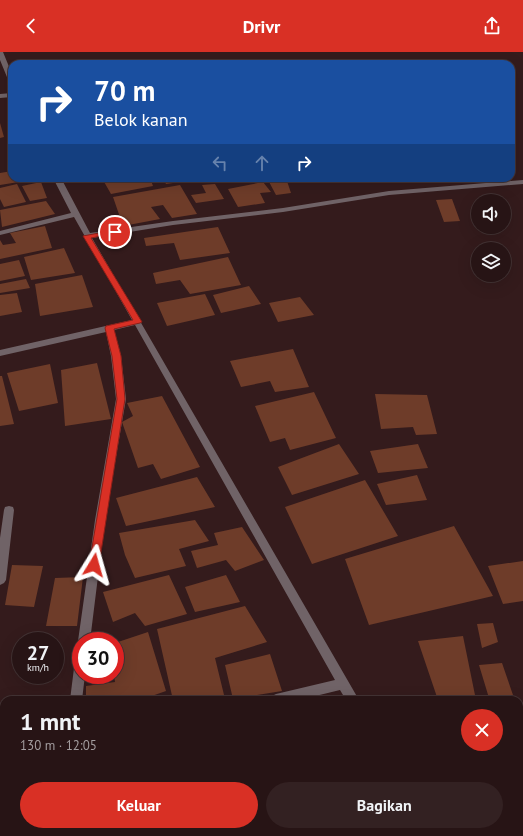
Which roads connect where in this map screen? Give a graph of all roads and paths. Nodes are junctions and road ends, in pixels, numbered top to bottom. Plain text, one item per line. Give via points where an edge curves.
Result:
1 (0, 52) edge
2 (8, 72) edge
3 (59, 182) edge
4 (523, 182) edge
5 (74, 215) junction
6 (0, 233) edge
7 (86, 236) junction
8 (138, 322) junction
9 (109, 328) junction
10 (0, 353) edge
11 (9, 510) dead end
12 (0, 580) edge
13 (85, 632) edge
14 (344, 683) junction
15 (78, 684) edge
16 (76, 696) edge
17 (292, 696) edge
18 (351, 696) edge

1 - 2 street
3 - 5 street
4 - 7 street via 389,193 284,210
5 - 6 street
5 - 7 street
7 - 8 street
8 - 9 street
8 - 14 street
9 - 10 street
9 - 13 street via 116,356 121,399 100,520
11 - 12 street
14 - 17 street
14 - 18 street
15 - 16 street

